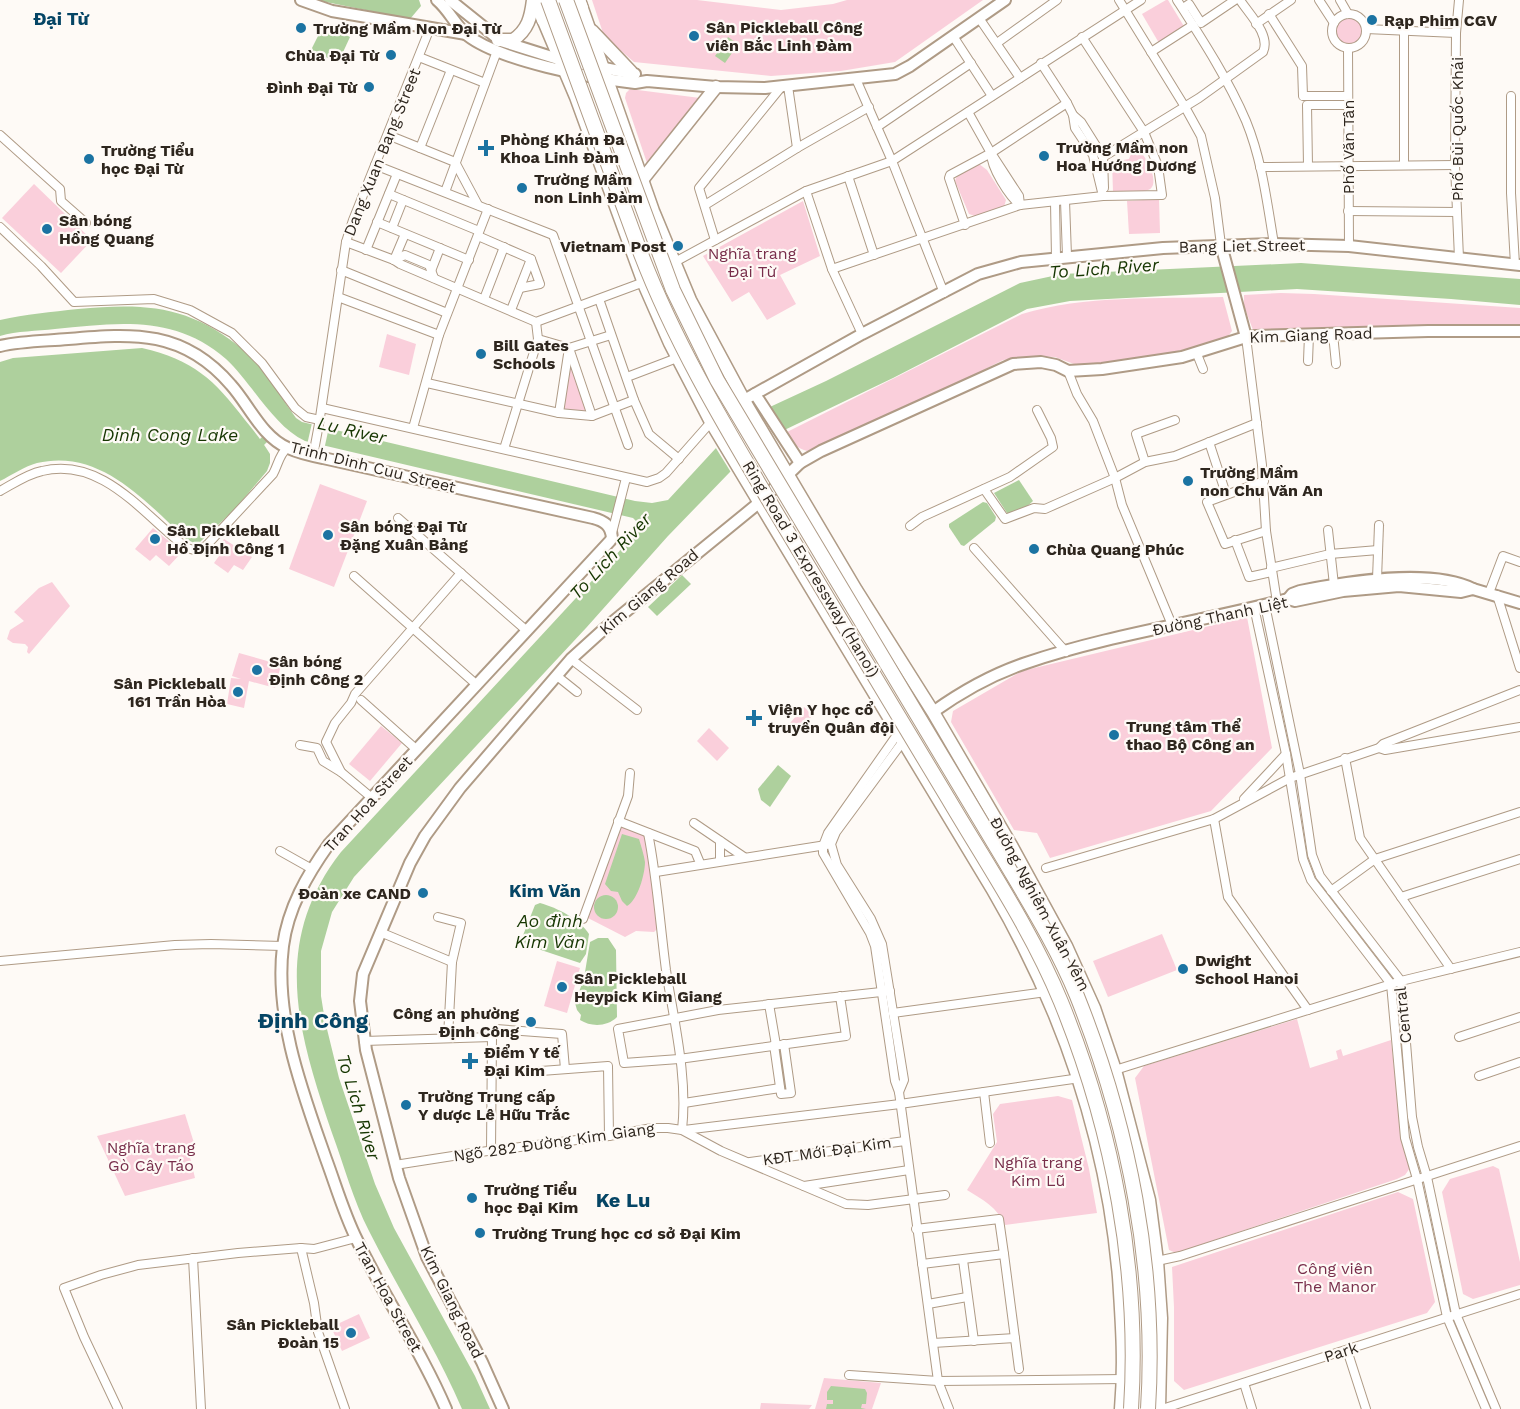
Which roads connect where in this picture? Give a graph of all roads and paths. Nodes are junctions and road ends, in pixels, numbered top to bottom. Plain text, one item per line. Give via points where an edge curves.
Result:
1 (301, 0) edge
2 (436, 0) edge
3 (450, 0) edge
4 (535, 0) edge
5 (548, 0) edge
6 (557, 0) edge
7 (566, 0) edge
8 (1005, 0) edge
9 (1057, 0) edge
10 (1119, 0) edge
11 (1141, 0) edge
12 (1177, 0) edge
13 (1235, 0) edge
14 (1240, 0) edge
15 (1291, 0) edge
16 (1319, 0) edge
17 (1340, 0) edge
18 (1461, 1) edge
19 (579, 3) edge
20 (1183, 8) junction
21 (1125, 10) junction
22 (1269, 14) junction
23 (1348, 14) junction
24 (453, 16) junction
25 (979, 18) junction
26 (544, 20) joint
27 (1334, 23) junction
28 (1256, 24) junction
29 (1193, 26) junction
30 (430, 28) junction
31 (589, 28) junction
32 (1366, 29) junction
33 (1404, 31) junction
34 (1456, 33) junction
35 (466, 34) junction
36 (953, 36) junction
37 (1082, 37) junction
38 (997, 43) junction
39 (497, 46) junction
40 (1348, 48) junction
41 (1151, 52) junction
42 (419, 57) junction
43 (580, 63) junction
44 (970, 63) junction
45 (1041, 63) junction
46 (561, 64) junction
47 (451, 70) junction
48 (631, 72) junction
49 (605, 73) junction
50 (585, 74) junction
51 (1020, 78) junction
52 (856, 79) junction
53 (1225, 80) junction
54 (647, 81) junction
55 (485, 83) junction
56 (785, 86) junction
57 (716, 87) junction
58 (992, 96) junction
59 (1348, 96) junction
60 (1511, 96) dead end
61 (1067, 103) junction
62 (1348, 105) junction
63 (1185, 106) junction
64 (869, 107) junction
65 (968, 112) junction
66 (1074, 115) junction
67 (877, 127) junction
68 (1144, 132) junction
69 (388, 135) junction
70 (3, 137) edge
71 (0, 148) edge
72 (420, 148) junction
73 (797, 148) junction
74 (991, 153) junction
75 (1103, 157) junction
76 (892, 161) junction
77 (455, 162) junction
78 (375, 165) junction
79 (1404, 165) junction
80 (1455, 165) junction
81 (1308, 166) junction
82 (1347, 166) junction
83 (1260, 167) junction
84 (397, 174) junction
85 (848, 176) junction
86 (642, 180) junction
87 (806, 191) junction
88 (445, 192) junction
89 (389, 194) junction
90 (1103, 196) junction
91 (403, 200) junction
92 (1065, 201) junction
93 (1055, 202) junction
94 (705, 204) junction
95 (477, 205) junction
96 (1020, 205) junction
97 (488, 209) junction
98 (1348, 212) junction
99 (1457, 212) junction
100 (377, 222) junction
101 (86, 223) dead end
102 (965, 225) junction
103 (0, 227) edge
104 (392, 228) junction
105 (661, 232) junction
106 (405, 234) junction
107 (478, 234) junction
108 (923, 239) junction
109 (716, 240) junction
110 (346, 242) junction
111 (630, 243) junction
112 (1274, 244) junction
113 (1221, 245) junction
114 (1349, 246) junction
115 (504, 247) junction
116 (440, 248) junction
117 (366, 250) junction
118 (874, 255) junction
119 (1062, 257) junction
120 (1459, 258) junction
121 (531, 259) junction
122 (394, 260) junction
123 (469, 260) junction
124 (673, 263) junction
125 (1517, 265) edge
126 (832, 269) junction
127 (341, 270) junction
128 (432, 275) junction
129 (644, 282) junction
130 (458, 288) junction
131 (520, 288) junction
132 (944, 293) junction
133 (338, 297) junction
134 (484, 299) junction
135 (599, 299) junction
136 (578, 307) junction
137 (511, 310) junction
138 (447, 313) junction
139 (696, 313) junction
140 (536, 322) junction
141 (664, 329) junction
142 (1520, 331) edge
143 (862, 334) junction
144 (1333, 334) junction
145 (439, 335) junction
146 (611, 335) junction
147 (1309, 335) junction
148 (1246, 337) junction
149 (538, 339) junction
150 (590, 342) junction
151 (0, 346) edge
152 (570, 348) junction
153 (1197, 354) junction
154 (677, 358) junction
155 (1308, 361) dead end
156 (1336, 364) dead end
157 (1203, 369) dead end
158 (1068, 371) junction
159 (627, 377) junction
160 (427, 383) junction
161 (634, 400) junction
162 (751, 400) junction
163 (518, 404) junction
164 (615, 407) junction
165 (322, 408) junction
166 (1037, 410) dead end
167 (559, 413) junction
168 (592, 416) junction
169 (1175, 420) dead end
170 (320, 422) junction
171 (1257, 423) junction
172 (714, 426) junction
173 (413, 428) junction
174 (1209, 442) junction
175 (628, 445) dead end
176 (287, 448) junction
177 (504, 449) junction
178 (313, 453) junction
179 (679, 459) junction
180 (1145, 462) junction
181 (800, 463) junction
182 (788, 475) junction
183 (626, 478) junction
184 (1114, 478) junction
185 (1263, 482) junction
186 (984, 489) junction
187 (0, 491) edge
188 (1226, 495) junction
189 (760, 502) junction
190 (398, 518) dead end
191 (611, 525) junction
192 (1379, 525) dead end
193 (910, 526) dead end
194 (1328, 530) dead end
195 (1266, 531) junction
196 (1235, 540) junction
197 (974, 548) dead end
198 (832, 549) junction
199 (1378, 550) junction
200 (1330, 554) junction
201 (1520, 562) edge
202 (1271, 570) junction
203 (461, 573) junction
204 (354, 576) dead end
205 (804, 576) junction
206 (1377, 579) junction
207 (1399, 582) junction
208 (1334, 585) junction
209 (1493, 594) junction
210 (1282, 601) junction
211 (1520, 603) edge
212 (1259, 606) junction
213 (1172, 625) junction
214 (1269, 626) junction
215 (413, 628) junction
216 (1258, 628) junction
217 (527, 631) junction
218 (882, 632) junction
219 (851, 652) junction
220 (1066, 652) junction
221 (571, 659) junction
222 (1520, 668) edge
223 (557, 676) junction
224 (477, 685) junction
225 (1520, 690) edge
226 (577, 692) dead end
227 (361, 700) dead end
228 (637, 710) dead end
229 (933, 712) junction
230 (1520, 727) edge
231 (1425, 729) junction
232 (902, 736) junction
233 (1428, 742) junction
234 (300, 745) dead end
235 (1379, 748) junction
236 (417, 750) junction
237 (1286, 754) junction
238 (1346, 758) junction
239 (341, 772) junction
240 (630, 773) dead end
241 (1300, 774) junction
242 (1290, 777) junction
243 (372, 798) junction
244 (1239, 805) junction
245 (1520, 812) edge
246 (1214, 819) junction
247 (618, 821) junction
248 (694, 824) dead end
249 (648, 833) junction
250 (720, 840) junction
251 (827, 845) junction
252 (280, 851) dead end
253 (744, 857) junction
254 (1375, 859) junction
255 (1520, 859) edge
256 (720, 860) junction
257 (700, 863) junction
258 (1046, 868) dead end
259 (312, 869) junction
260 (656, 872) junction
261 (1331, 891) junction
262 (1401, 897) junction
263 (438, 917) dead end
264 (583, 919) dead end
265 (380, 932) junction
266 (283, 946) junction
267 (1520, 952) edge
268 (0, 961) edge
269 (452, 962) junction
270 (1451, 969) junction
271 (1401, 981) junction
272 (1391, 984) junction
273 (886, 991) junction
274 (1046, 992) junction
275 (840, 996) junction
276 (769, 1004) junction
277 (1308, 1010) junction
278 (893, 1013) junction
279 (674, 1017) junction
280 (1520, 1017) edge
281 (448, 1037) junction
282 (492, 1037) junction
283 (1459, 1037) dead end
284 (364, 1041) junction
285 (778, 1045) junction
286 (679, 1059) junction
287 (1520, 1062) edge
288 (565, 1070) junction
289 (788, 1070) junction
290 (1115, 1070) junction
291 (541, 1071) dead end
292 (778, 1072) junction
293 (1479, 1076) dead end
294 (1080, 1078) junction
295 (904, 1080) junction
296 (895, 1081) junction
297 (780, 1088) junction
298 (899, 1092) junction
299 (984, 1092) junction
300 (684, 1103) junction
301 (900, 1104) junction
302 (682, 1130) junction
303 (609, 1136) junction
304 (905, 1141) junction
305 (990, 1143) dead end
306 (1520, 1146) edge
307 (490, 1150) junction
308 (749, 1162) junction
309 (395, 1165) junction
310 (909, 1170) junction
311 (1428, 1177) junction
312 (1417, 1179) junction
313 (803, 1186) junction
314 (945, 1195) dead end
315 (913, 1200) junction
316 (916, 1229) junction
317 (356, 1238) junction
318 (301, 1248) junction
319 (1004, 1254) junction
320 (193, 1258) junction
321 (963, 1260) junction
322 (1157, 1261) junction
323 (922, 1264) junction
324 (1118, 1266) junction
325 (1520, 1294) edge
326 (967, 1297) junction
327 (928, 1304) junction
328 (1456, 1314) junction
329 (1447, 1317) junction
330 (1015, 1338) junction
331 (974, 1341) junction
332 (933, 1343) junction
333 (1347, 1350) junction
334 (1019, 1369) dead end
335 (849, 1375) dead end
336 (1124, 1379) junction
337 (938, 1381) junction
338 (1244, 1383) junction
339 (118, 1409) edge
340 (201, 1409) edge
341 (345, 1409) edge
342 (446, 1409) edge
343 (503, 1409) edge
344 (950, 1409) edge
345 (1121, 1409) edge
346 (1131, 1409) edge
347 (1148, 1409) edge
348 (1161, 1409) edge
349 (1252, 1409) edge
350 (1366, 1409) edge
351 (1486, 1409) edge
352 (1496, 1409) edge

1 - 30 main road via 332,11
2 - 24 main road
3 - 39 main road
4 - 26 highway
4 - 39 main road via 525,30
5 - 346 highway, Ring Road 3 Expressway (Hanoi), bridge via 677,340 1013,908 1061,1001 1088,1077 1119,1197 1130,1295
6 - 43 street
7 - 347 highway, Ring Road 3 Expressway (Hanoi), bridge via 672,290 692,333 1028,900 1076,995 1107,1083 1135,1194 1147,1294
8 - 25 main road
9 - 38 street
10 - 21 street
11 - 21 street
12 - 20 street
13 - 20 street via 1201,22 1189,4
14 - 28 street
15 - 22 street
16 - 27 street
17 - 23 street
18 - 34 street, Phố Bùi Quốc Khái
19 - 31 main road
20 - 29 street
21 - 37 street
21 - 41 street
22 - 28 street
22 - 59 street via 1302,66 1303,96
23 - 27 street
23 - 32 street via 1359,17
24 - 30 main road via 449,23
24 - 35 main road
25 - 36 main road
25 - 38 street
26 - 46 main road
27 - 40 street via 1335,41
28 - 53 street via 1265,40 1264,51
29 - 41 street
29 - 53 street
30 - 35 main road
30 - 42 street, Dang Xuan Bang Street
31 - 48 main road
31 - 49 main road
32 - 33 street
32 - 40 street via 1361,43
33 - 34 street
33 - 79 street
34 - 80 street, Phố Bùi Quốc Khái
35 - 39 main road
36 - 44 street
36 - 52 main road via 895,74
37 - 45 street
37 - 68 street
38 - 51 street
39 - 46 main road
39 - 55 street
40 - 59 street, Phố Văn Tân
41 - 63 street
42 - 47 street
42 - 69 street, Dang Xuan Bang Street
43 - 46 main road
43 - 49 main road
43 - 50 main road
44 - 58 street
44 - 67 street
45 - 51 street
45 - 61 street
46 - 50 main road
46 - 111 main road
47 - 55 street
47 - 72 street
48 - 49 main road
48 - 54 main road
49 - 50 main road
49 - 54 main road via 635,83
49 - 86 main road
51 - 58 street
52 - 56 main road
52 - 64 street
53 - 63 street
53 - 83 street via 1246,121
54 - 57 main road
55 - 77 street
56 - 57 main road
56 - 73 street
56 - 94 street via 699,188
57 - 86 main road
58 - 65 street
59 - 62 street, Phố Văn Tân
60 - 125 street via 1511,193
61 - 66 street
61 - 74 street
62 - 81 street via 1307,105
62 - 82 street, Phố Văn Tân
63 - 68 street
63 - 113 street via 1201,136
64 - 67 street
64 - 73 street
65 - 74 street
65 - 76 street
66 - 75 street
66 - 90 street via 1075,128 1095,159
67 - 76 street
68 - 75 street
68 - 90 street via 1158,166 1162,195
69 - 72 street
69 - 78 street, Dang Xuan Bang Street
70 - 71 street
70 - 101 street via 60,189 61,201
72 - 77 street
73 - 94 street
74 - 96 street via 991,162
74 - 102 street via 950,175
75 - 90 street
76 - 85 street
76 - 108 street
77 - 88 street
77 - 95 street
78 - 84 street
78 - 110 street, Dang Xuan Bang Street
79 - 80 street
79 - 82 street
80 - 99 street, Phố Bùi Quốc Khái
81 - 82 street
81 - 83 street
82 - 98 street, Phố Văn Tân
83 - 112 street
84 - 88 street
84 - 89 street
85 - 87 street
85 - 118 street
86 - 105 main road
87 - 109 street
87 - 126 street
88 - 95 street
89 - 91 street
89 - 100 street
90 - 92 street
91 - 104 street
91 - 107 street
92 - 93 street
92 - 119 street
93 - 96 street
93 - 119 street
94 - 109 street
95 - 97 street
96 - 102 street
97 - 107 street
97 - 136 street via 552,235
98 - 99 street
98 - 114 street, Phố Văn Tân
99 - 120 street, Phố Bùi Quốc Khái
100 - 104 street
100 - 117 street
102 - 108 street
103 - 170 street via 74,302 154,299 190,310 232,333 262,363 294,408
104 - 106 street
105 - 111 main road
105 - 124 main road
106 - 116 street
106 - 122 street
107 - 115 street
107 - 123 street
108 - 118 street
108 - 132 street
109 - 124 street
110 - 117 street
110 - 127 street, Dang Xuan Bang Street
111 - 129 main road
112 - 113 main road, Bang Liet Street
112 - 114 main road, Bang Liet Street
113 - 119 main road, Bang Liet Street
113 - 148 main road
114 - 120 main road, Bang Liet Street
115 - 121 street
115 - 134 street
116 - 123 street
116 - 128 street
117 - 122 street
118 - 126 street
119 - 132 main road, Bang Liet Street via 1021,262 978,274
120 - 125 main road, Bang Liet Street
121 - 131 street
121 - 131 street via 540,284
122 - 128 street
123 - 130 street
124 - 139 main road
126 - 143 street
127 - 133 street, Dang Xuan Bang Street
127 - 138 street
128 - 130 street
129 - 135 street
129 - 141 main road
130 - 134 street
130 - 138 street
131 - 137 street
132 - 143 main road, Bang Liet Street
133 - 145 street
133 - 165 street, Dang Xuan Bang Street
134 - 137 street
135 - 136 street
135 - 146 street
136 - 140 street
136 - 150 street
137 - 140 street
138 - 145 street
139 - 141 main road
139 - 162 main road
140 - 149 street
141 - 154 main road
142 - 144 main road, Kim Giang Road
143 - 162 main road, Bang Liet Street
144 - 147 main road, Kim Giang Road
144 - 156 street
145 - 160 street
146 - 150 street
146 - 159 street
147 - 148 main road, Kim Giang Road
147 - 155 street
148 - 153 main road, Kim Giang Road
148 - 171 street
149 - 152 street
149 - 163 street
150 - 152 street
150 - 164 street
151 - 176 main road, Trinh Dinh Cuu Street via 130,334 163,340 192,353 219,373 263,428
152 - 167 street
152 - 168 street
153 - 157 street
153 - 158 main road, Kim Giang Road
154 - 159 street
154 - 172 main road
158 - 181 main road, Kim Giang Road via 1041,362 1013,364
158 - 184 street via 1093,420
159 - 161 street
160 - 163 street
160 - 173 street
161 - 164 street
161 - 179 street via 649,434
162 - 181 main road via 786,440
162 - 182 main road, Đường Nghiêm Xuân Yêm
163 - 167 street
163 - 177 street
164 - 168 street
164 - 175 street
165 - 170 street, Dang Xuan Bang Street
165 - 173 street
166 - 186 street via 1053,447 1010,477
167 - 168 street
169 - 180 street via 1136,435
170 - 178 street, Dang Xuan Bang Street
171 - 174 street
171 - 185 street
172 - 179 street
172 - 189 main road, Đường Nghiêm Xuân Yêm
173 - 177 street
174 - 180 street via 1175,456
174 - 188 street
176 - 178 main road, Trinh Dinh Cuu Street
176 - 187 street via 273,474 201,549 187,548 118,488 80,470 41,471
177 - 183 street
178 - 191 main road, Trinh Dinh Cuu Street
179 - 183 street via 666,473 647,482
180 - 184 street
181 - 182 main road, Kim Giang Road
182 - 189 main road, Kim Giang Road
182 - 198 main road, Đường Nghiêm Xuân Yêm
183 - 191 street
184 - 186 street via 1045,509 1034,508 1005,519
184 - 213 street
185 - 188 street
185 - 195 street
186 - 193 street
188 - 196 street via 1207,502 1225,544
189 - 205 main road, Đường Nghiêm Xuân Yêm
189 - 221 main road, Kim Giang Road
190 - 203 street
191 - 217 main road, Tran Hoa Street via 610,541
192 - 199 street
194 - 200 street
195 - 196 street
195 - 202 street
196 - 202 street via 1249,577
197 - 220 street
198 - 205 main road via 823,572
198 - 218 main road, Đường Nghiêm Xuân Yêm
199 - 200 street
199 - 206 street
200 - 202 street
200 - 208 street
201 - 209 street via 1503,556
202 - 210 street
203 - 215 street
203 - 217 street
204 - 215 street
205 - 219 main road, Đường Nghiêm Xuân Yêm
206 - 207 main road
206 - 208 main road
207 - 209 main road, Đường Thanh Liệt
207 - 210 main road, Đường Thanh Liệt
208 - 210 main road via 1300,591
209 - 211 main road, Đường Thanh Liệt
209 - 222 street
210 - 212 main road, Đường Thanh Liệt
212 - 213 main road, Đường Thanh Liệt
212 - 214 street, Central
212 - 216 street, Central
213 - 220 main road, Đường Thanh Liệt
214 - 216 street
214 - 241 street, Central
215 - 224 street
215 - 239 street via 335,723 327,742
216 - 237 street, Central
217 - 224 main road, Tran Hoa Street
218 - 219 main road via 866,635
218 - 229 main road, Đường Nghiêm Xuân Yêm
219 - 232 main road, Đường Nghiêm Xuân Yêm
220 - 229 main road, Đường Thanh Liệt via 1011,669
221 - 223 main road, Kim Giang Road
221 - 228 street
223 - 226 street
223 - 265 main road, Kim Giang Road via 442,811 410,863
224 - 236 main road, Tran Hoa Street
225 - 231 street
227 - 236 street
229 - 290 main road, Đường Nghiêm Xuân Yêm via 1066,946 1094,1008
230 - 233 street
231 - 233 street
231 - 235 street
232 - 251 street via 828,833
232 - 274 main road, Đường Nghiêm Xuân Yêm via 1010,918
233 - 235 street
234 - 239 street via 317,747 323,761
235 - 238 street
236 - 243 main road, Tran Hoa Street
237 - 242 street, Central
237 - 244 street
238 - 241 street
238 - 254 street via 1360,838
239 - 243 street
240 - 247 street via 628,796
241 - 242 street
241 - 261 street, Central via 1312,855
242 - 244 street
242 - 272 street, Central via 1303,859 1311,880
243 - 259 main road, Tran Hoa Street via 329,844
244 - 246 street
245 - 254 street
246 - 258 street
246 - 277 street via 1228,897
247 - 249 street
247 - 264 street
248 - 250 street
249 - 257 street via 695,851
249 - 260 street
250 - 253 street
250 - 256 street
251 - 253 street
251 - 273 street via 825,859 867,921 881,959
252 - 259 street
253 - 256 street
254 - 261 street
254 - 262 street
255 - 262 street
256 - 257 street
257 - 260 street
259 - 266 main road, Tran Hoa Street via 298,893
260 - 279 street
261 - 271 street, Central
262 - 270 street
263 - 269 street via 461,923
265 - 269 street
265 - 284 main road, Kim Giang Road via 363,974 360,1001
266 - 268 street via 175,945
266 - 317 main road, Tran Hoa Street via 281,987 293,1050 317,1133
267 - 270 street
269 - 281 street
270 - 271 street
271 - 272 street
271 - 311 street, Central via 1412,1117
272 - 277 street
272 - 312 street, Central via 1406,1138
273 - 275 street
273 - 278 street
273 - 296 street
274 - 278 street
274 - 294 main road, Đường Nghiêm Xuân Yêm
275 - 276 street
275 - 285 street via 846,1036
276 - 279 street
276 - 285 street
277 - 290 street
278 - 295 street
279 - 286 street
279 - 286 street via 618,1029 624,1063
280 - 283 street
281 - 282 street
281 - 284 street
282 - 288 street via 496,1029 562,1034
282 - 307 street
284 - 309 main road, Kim Giang Road
285 - 286 street
285 - 289 street
285 - 292 street
286 - 300 street
287 - 293 street
288 - 291 street
288 - 303 street via 609,1066
289 - 292 street
289 - 297 street via 791,1093 781,1094
290 - 322 main road, Đường Nghiêm Xuân Yêm via 1149,1200
292 - 297 street
294 - 299 street
294 - 324 main road, Đường Nghiêm Xuân Yêm via 1107,1185
295 - 296 street
295 - 298 street
296 - 298 street
297 - 300 street
298 - 301 street, KĐT Mới Đại Kim
299 - 301 street
299 - 305 street
300 - 302 street
301 - 302 street
301 - 304 street, KĐT Mới Đại Kim
302 - 303 street, Ngõ 282 Đường Kim Giang via 652,1128
302 - 308 street, Ngõ 282 Đường Kim Giang
303 - 307 street, Ngõ 282 Đường Kim Giang
304 - 308 street, KĐT Mới Đại Kim
304 - 310 street, KĐT Mới Đại Kim
306 - 311 street
307 - 309 street, Ngõ 282 Đường Kim Giang
308 - 313 street, Ngõ 282 Đường Kim Giang
309 - 343 main road, Kim Giang Road via 427,1257
310 - 313 street, KĐT Mới Đại Kim
310 - 315 street, KĐT Mới Đại Kim
311 - 312 street
311 - 328 street, Central
312 - 322 street
312 - 329 street, Central
313 - 315 street, Ngõ 282 Đường Kim Giang via 846,1204
314 - 315 street, Ngõ 282 Đường Kim Giang
315 - 316 street, KĐT Mới Đại Kim
316 - 319 street via 999,1219
316 - 323 street, KĐT Mới Đại Kim
317 - 318 street via 314,1250
317 - 342 main road, Tran Hoa Street
318 - 320 street
318 - 341 street via 318,1332
319 - 321 street
319 - 330 street
320 - 339 street via 138,1265 64,1288
320 - 340 street
321 - 323 street
321 - 326 street
322 - 324 main road
322 - 348 main road, Đường Nghiêm Xuân Yêm
323 - 327 street, KĐT Mới Đại Kim
324 - 336 main road, Đường Nghiêm Xuân Yêm
325 - 328 street, Park
326 - 327 street
326 - 331 street
327 - 332 street, KĐT Mới Đại Kim
328 - 329 street, Park
328 - 352 street, Central
329 - 333 street, Park
329 - 351 street, Central
330 - 331 street
330 - 334 street
331 - 332 street
332 - 337 street, KĐT Mới Đại Kim
333 - 338 street, Park
333 - 350 street
335 - 337 street
336 - 337 street
336 - 345 main road, Đường Nghiêm Xuân Yêm
337 - 344 street, KĐT Mới Đại Kim
338 - 348 street, Park
338 - 349 street

